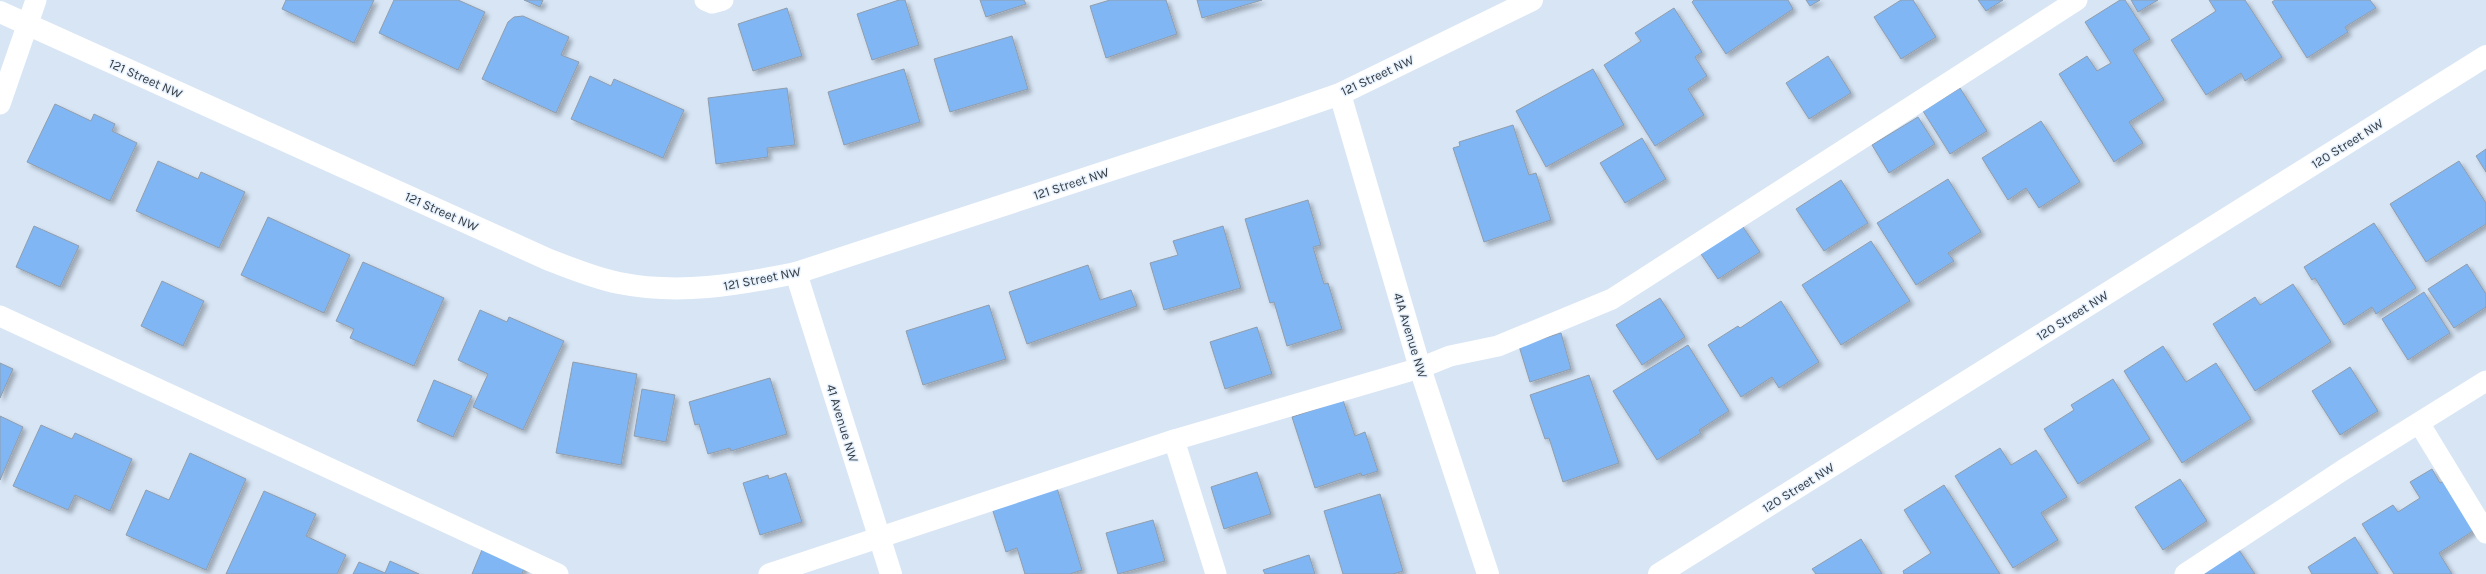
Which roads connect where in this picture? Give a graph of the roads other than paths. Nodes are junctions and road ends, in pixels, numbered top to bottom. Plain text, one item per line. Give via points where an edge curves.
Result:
1 (36, 0) edge
2 (705, 0) edge
3 (723, 0) edge
4 (1532, 0) edge
5 (2077, 0) edge
6 (0, 12) edge
7 (28, 25) junction
8 (2486, 56) edge
9 (1340, 94) junction
10 (0, 104) edge
11 (796, 273) junction
12 (0, 316) edge
13 (1420, 368) junction
14 (2486, 381) edge
15 (2419, 423) junction
16 (1174, 440) junction
17 (2486, 533) edge
18 (878, 536) junction
19 (558, 574) edge
20 (769, 574) edge
21 (891, 574) edge
22 (1216, 574) edge
23 (1488, 574) edge
24 (1658, 574) edge
25 (2185, 574) edge

1 - 7 lane
2 - 3 lane via 712,3
4 - 9 street, 121 Street NW
5 - 13 lane via 1612,299 1498,346 1450,356
6 - 7 street, 121 Street NW
7 - 10 lane
7 - 11 street, 121 Street NW via 547,259 587,274 650,288 688,289 727,286
8 - 24 street, 120 Street NW
9 - 11 street, 121 Street NW
9 - 13 street, 41A Avenue NW
11 - 18 street, 41 Avenue NW
12 - 19 lane
13 - 16 lane
13 - 23 street, 41A Avenue NW
14 - 15 lane
15 - 17 lane
15 - 25 lane
16 - 18 lane
16 - 22 lane
18 - 20 lane
18 - 21 street, 41 Avenue NW

